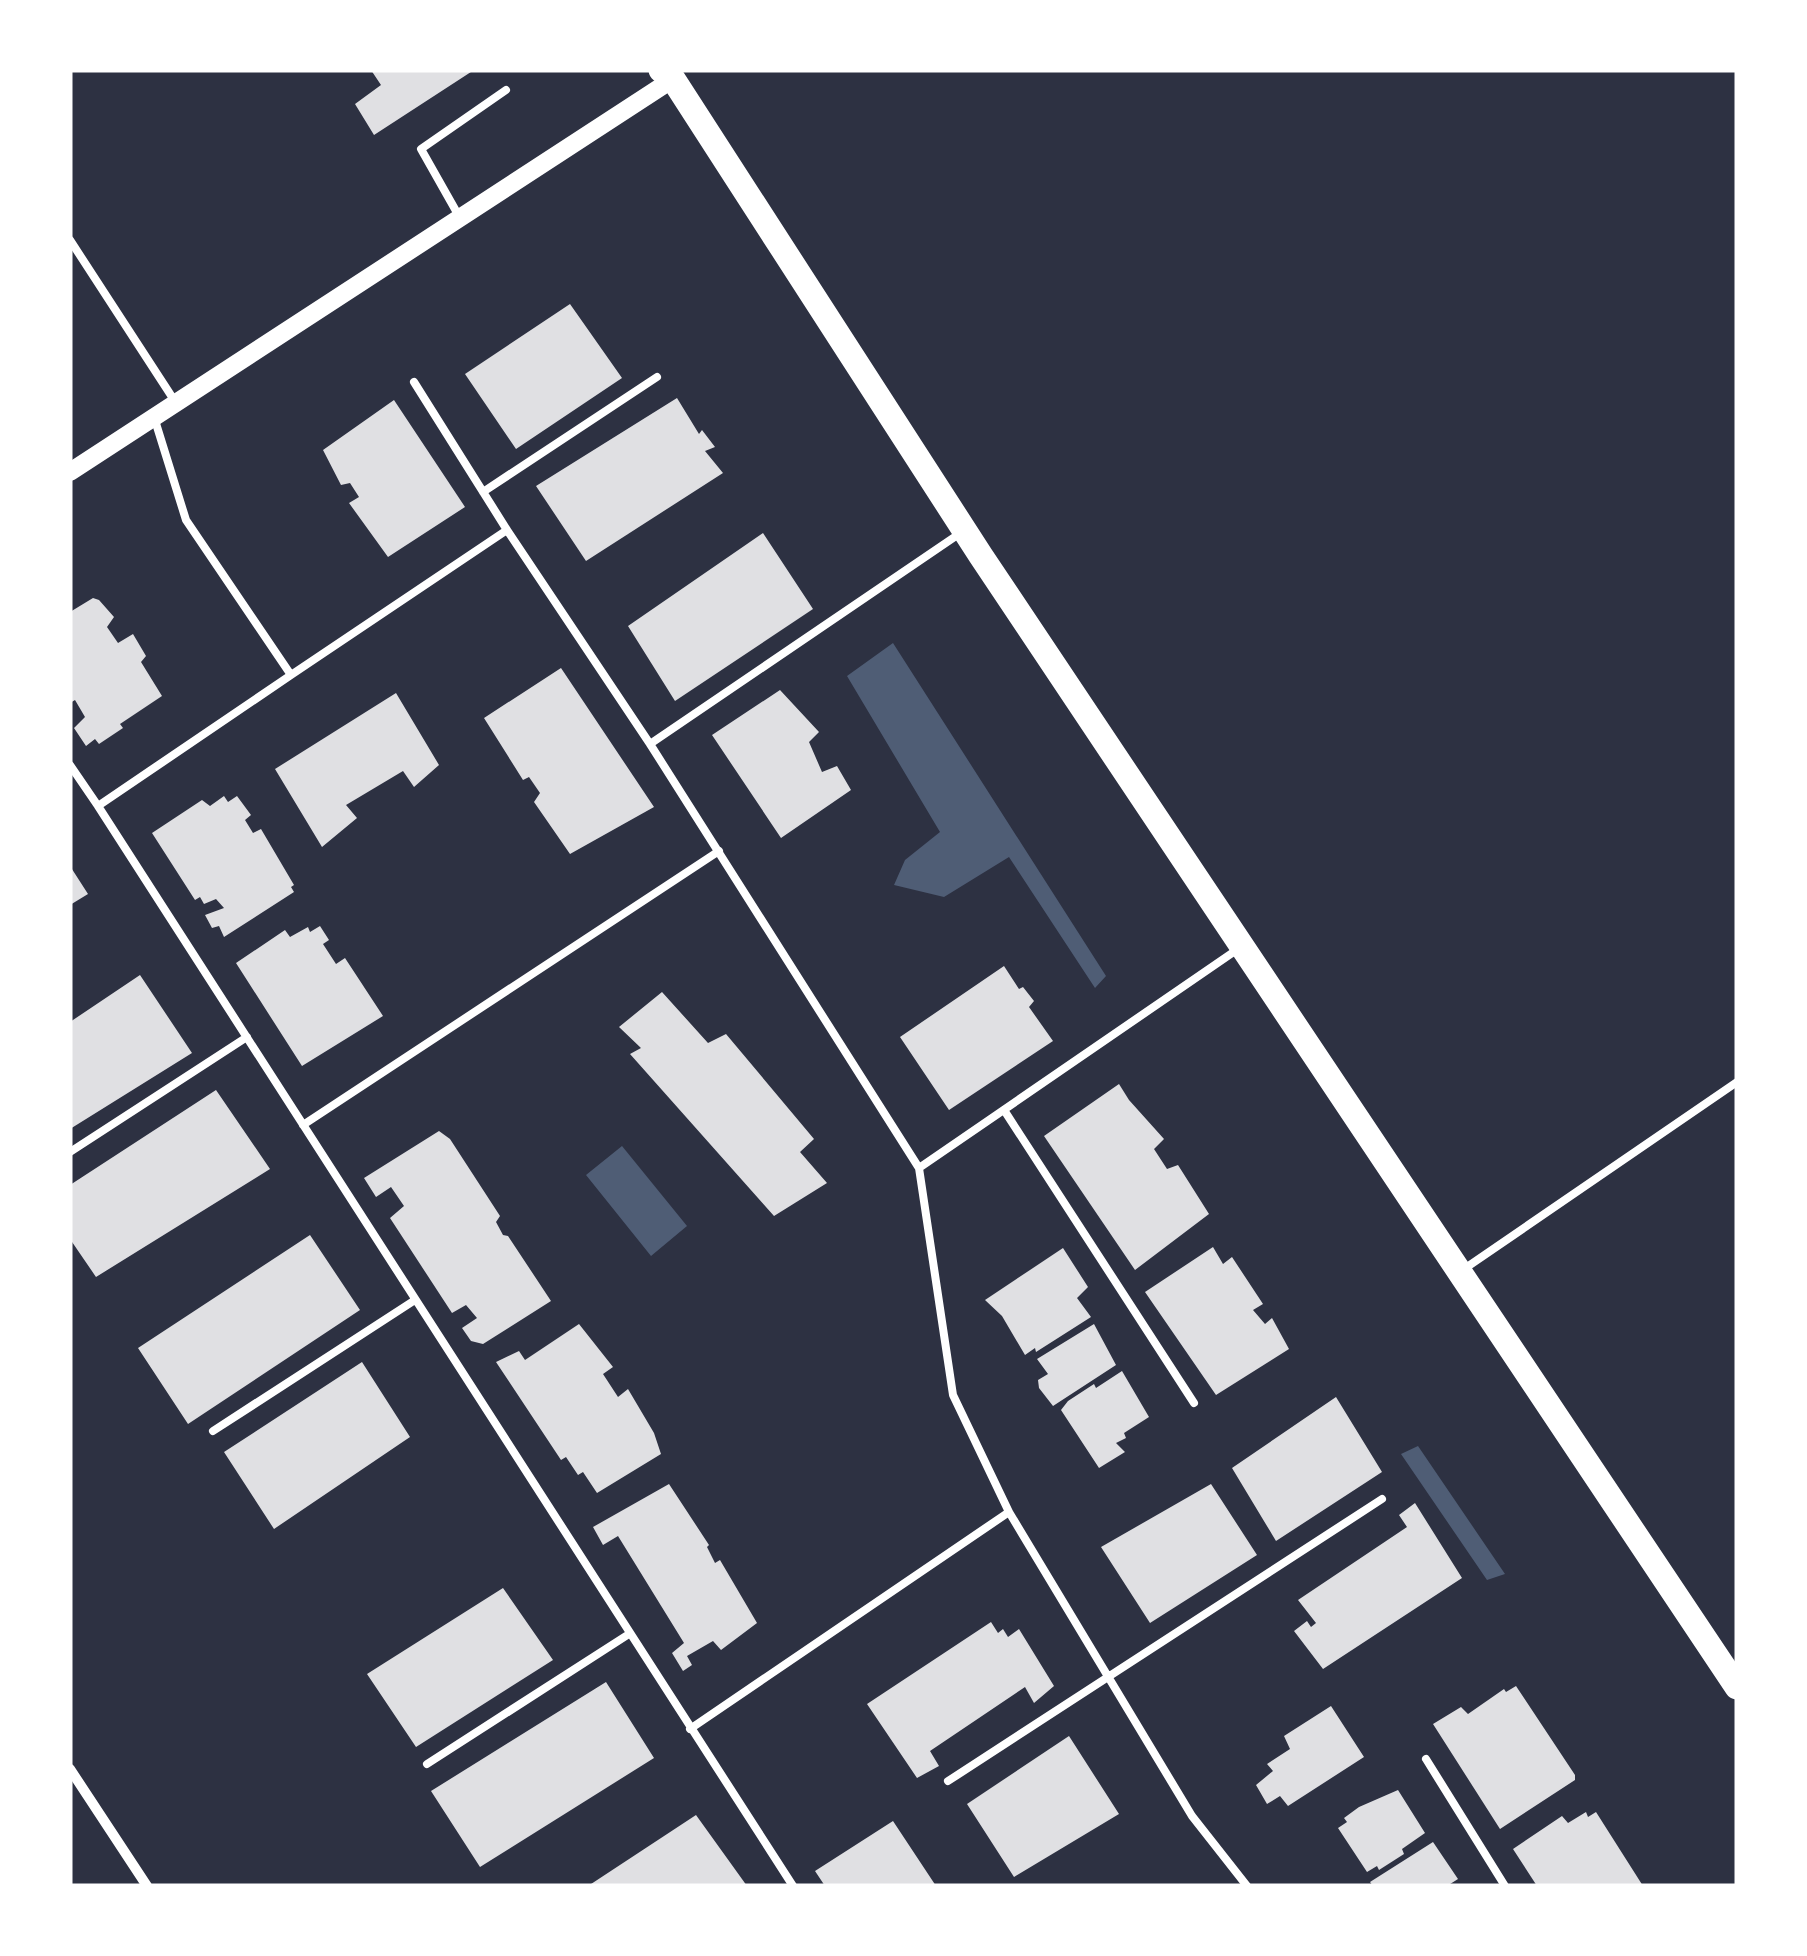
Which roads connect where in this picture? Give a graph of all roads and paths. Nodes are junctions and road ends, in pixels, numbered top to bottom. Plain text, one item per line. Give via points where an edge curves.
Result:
1 (673, 72) edge
2 (506, 90) dead end
3 (460, 218) junction
4 (70, 240) edge
5 (657, 377) dead end
6 (414, 382) dead end
7 (176, 403) junction
8 (154, 417) junction
9 (70, 472) edge
10 (483, 492) junction
11 (507, 530) junction
12 (964, 530) junction
13 (291, 675) junction
14 (650, 744) junction
15 (70, 765) edge
16 (98, 806) junction
17 (719, 851) junction
18 (1241, 947) junction
19 (247, 1037) junction
20 (1737, 1082) edge
21 (1004, 1110) junction
22 (303, 1124) junction
23 (70, 1152) edge
24 (919, 1168) junction
25 (1459, 1273) junction
26 (415, 1300) junction
27 (1194, 1403) dead end
28 (213, 1431) dead end
29 (1382, 1499) dead end
30 (1009, 1512) junction
31 (630, 1634) junction
32 (1109, 1675) junction
33 (1737, 1687) edge
34 (690, 1728) junction
35 (1426, 1759) dead end
36 (427, 1764) dead end
37 (70, 1768) edge
38 (948, 1781) dead end
39 (790, 1885) edge
40 (147, 1886) edge
41 (1247, 1886) edge
42 (1504, 1886) edge

1 - 3 street
1 - 12 main road
2 - 3 lane via 421,149
3 - 7 street
4 - 7 lane
5 - 10 lane
6 - 10 lane
7 - 8 street
8 - 9 street
8 - 13 lane via 186,520
10 - 11 lane
11 - 13 lane
11 - 14 lane
12 - 14 lane
12 - 18 main road
13 - 16 lane
14 - 17 lane
15 - 16 lane
16 - 19 lane
17 - 22 lane
17 - 24 lane
18 - 21 lane
18 - 25 main road
19 - 22 lane
19 - 23 lane
20 - 25 lane
21 - 24 lane
21 - 27 lane
22 - 26 lane
24 - 30 lane via 954,1395
25 - 33 main road
26 - 28 lane
26 - 31 lane
29 - 32 lane
30 - 32 lane
30 - 34 lane
31 - 34 lane
31 - 36 lane
32 - 38 lane
32 - 41 lane via 1192,1816
34 - 39 lane
35 - 42 lane
37 - 40 street

